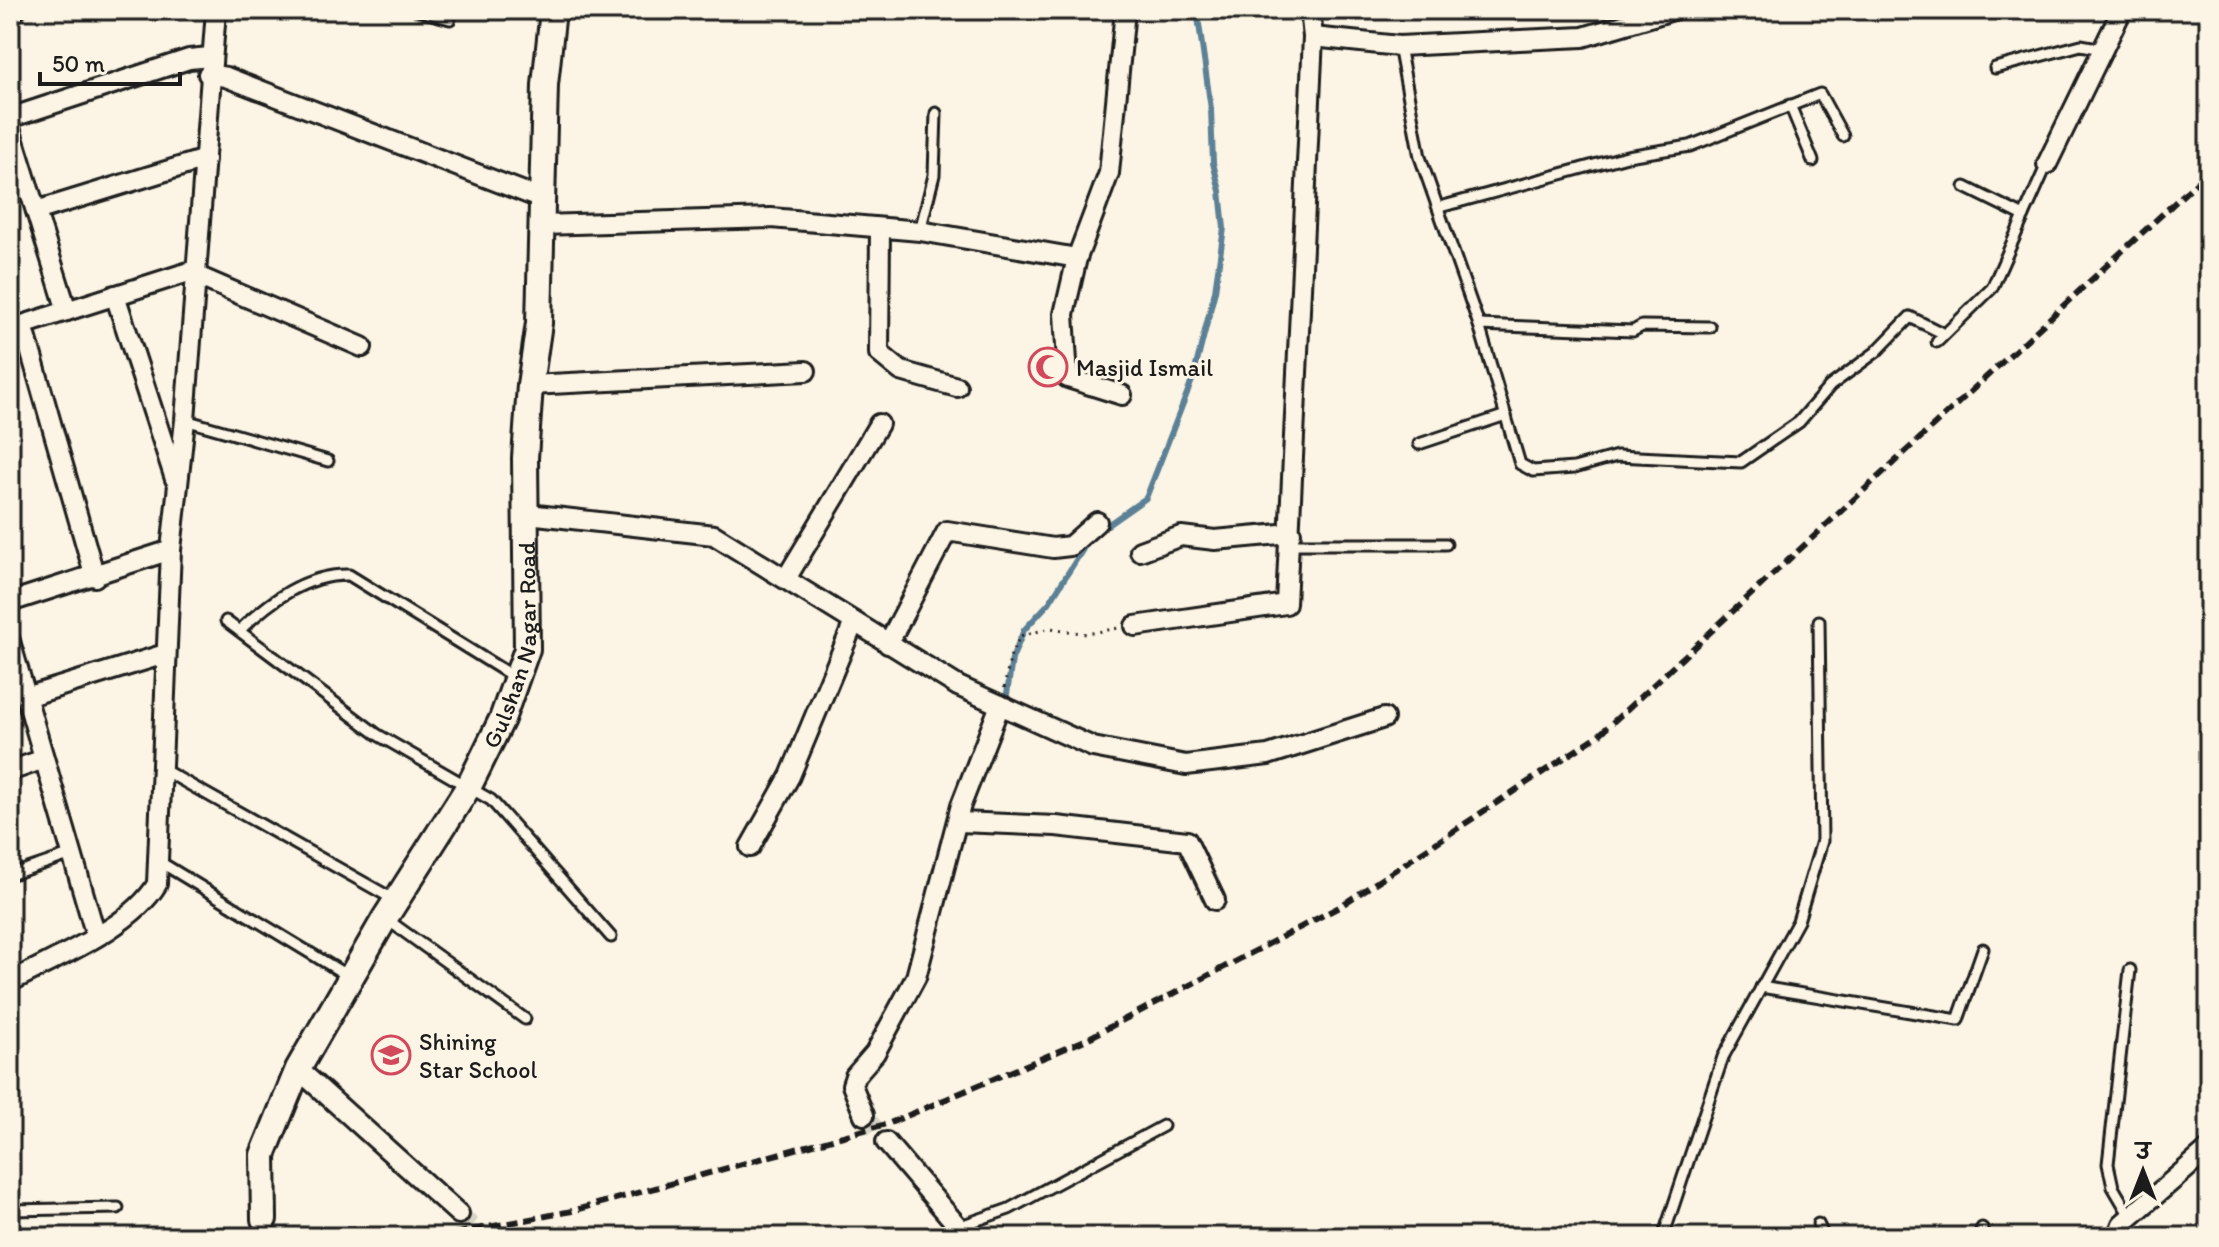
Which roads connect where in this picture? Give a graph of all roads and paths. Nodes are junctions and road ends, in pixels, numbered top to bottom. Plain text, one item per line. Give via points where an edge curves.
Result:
1 (16, 10) edge
2 (216, 10) edge
3 (417, 10) edge
4 (553, 10) edge
5 (1125, 10) edge
6 (1310, 10) edge
7 (1673, 10) edge
8 (2122, 10) edge
9 (10, 12) edge
10 (450, 19) dead end
11 (1313, 37) junction
12 (1399, 46) junction
13 (2103, 49) junction
14 (209, 66) junction
15 (1995, 68) dead end
16 (1790, 105) junction
17 (936, 113) dead end
18 (10, 118) edge
19 (10, 128) edge
20 (1843, 136) dead end
21 (205, 159) junction
22 (1813, 161) dead end
23 (2047, 164) joint
24 (1965, 187) dead end
25 (542, 199) junction
26 (1440, 207) junction
27 (36, 211) junction
28 (2024, 216) junction
29 (542, 225) junction
30 (880, 229) junction
31 (920, 231) junction
32 (1077, 258) junction
33 (195, 272) junction
34 (115, 295) junction
35 (67, 311) junction
36 (1479, 325) junction
37 (16, 327) edge
38 (1710, 327) dead end
39 (362, 347) dead end
40 (806, 371) dead end
41 (530, 385) junction
42 (957, 387) dead end
43 (1122, 395) dead end
44 (1506, 415) junction
45 (185, 420) junction
46 (879, 424) dead end
47 (1419, 444) dead end
48 (328, 461) dead end
49 (176, 485) junction
50 (528, 514) junction
51 (1097, 522) dead end
52 (1290, 539) junction
53 (1446, 544) dead end
54 (171, 550) junction
55 (1140, 551) dead end
56 (95, 577) junction
57 (787, 577) junction
58 (10, 602) edge
59 (226, 621) dead end
60 (1819, 621) dead end
61 (854, 622) junction
62 (1135, 626) joint
63 (240, 630) junction
64 (10, 641) edge
65 (888, 644) junction
66 (165, 654) junction
67 (518, 680) junction
68 (26, 697) junction
69 (1000, 705) junction
70 (1384, 718) dead end
71 (44, 759) junction
72 (162, 768) junction
73 (10, 771) edge
74 (469, 786) junction
75 (959, 822) junction
76 (750, 847) dead end
77 (72, 854) junction
78 (160, 862) junction
79 (10, 875) edge
80 (1215, 900) dead end
81 (391, 910) junction
82 (96, 936) junction
83 (611, 937) dead end
84 (1983, 949) dead end
85 (2130, 970) dead end
86 (351, 978) junction
87 (10, 982) edge
88 (1761, 987) junction
89 (525, 1019) dead end
90 (298, 1069) junction
91 (864, 1115) tunnel mouth
92 (1163, 1126) dead end
93 (886, 1142) tunnel mouth
94 (2209, 1149) edge
95 (118, 1208) dead end
96 (10, 1210) edge
97 (459, 1214) tunnel mouth
98 (2130, 1216) junction
99 (264, 1219) tunnel mouth
100 (1818, 1224) dead end
101 (963, 1232) edge
102 (929, 1237) edge
103 (1663, 1237) edge
104 (1824, 1237) edge
105 (2117, 1237) edge

1 - 9 street
2 - 14 street
3 - 10 lane
4 - 25 street, Gulshan Nagar Road
5 - 32 street via 1109,173
6 - 11 street
7 - 12 street via 1583,37
8 - 13 street
11 - 12 street
11 - 52 street
12 - 26 lane via 1420,157
13 - 15 lane via 2081,45
13 - 23 street
14 - 18 street via 189,59
14 - 21 street
14 - 25 street
16 - 20 lane via 1820,94
16 - 22 lane
16 - 26 lane via 1690,146 1627,156
17 - 31 lane via 934,175
19 - 27 street
21 - 27 street
21 - 33 street
23 - 28 lane
24 - 28 lane
25 - 29 street, Gulshan Nagar Road
26 - 36 lane
27 - 35 street
28 - 44 lane via 1992,288 1941,338 1910,317 1876,352 1830,386 1799,422 1741,462 1617,456 1574,468 1533,471 1520,464
29 - 30 street via 771,218
29 - 41 street, Gulshan Nagar Road via 539,323
30 - 31 street
30 - 42 street via 879,353 901,371
31 - 32 street
32 - 43 street via 1064,314 1068,378
33 - 34 street
33 - 39 street
33 - 45 street
34 - 35 street
34 - 49 street
35 - 37 street
36 - 38 lane via 1633,331 1642,326
36 - 44 lane
37 - 56 street
40 - 41 street
41 - 50 street, Gulshan Nagar Road
44 - 47 lane
45 - 48 lane
45 - 49 street
46 - 57 street
49 - 54 street
50 - 57 street via 714,535
50 - 67 street, Gulshan Nagar Road via 527,649
51 - 65 street via 1070,546 1053,548 947,531
52 - 53 lane
52 - 55 street via 1181,536
52 - 62 street via 1286,604
54 - 56 street
54 - 66 street
56 - 58 street
57 - 61 street
59 - 63 lane
60 - 88 lane via 1822,841 1798,921
61 - 65 street
61 - 76 street via 790,776
62 - 69 path via 1086,634 1051,628 1020,636
63 - 67 lane via 299,585 329,574 349,575
63 - 74 lane via 378,735
64 - 68 street
65 - 69 street
66 - 68 street
66 - 72 street
67 - 74 street, Gulshan Nagar Road
68 - 71 street
69 - 70 street via 1093,747 1186,765 1268,755
69 - 75 street
71 - 73 street
71 - 77 street
72 - 78 street
72 - 81 lane
74 - 81 street, Gulshan Nagar Road
74 - 83 lane via 491,800
75 - 80 street via 1056,826 1187,841
75 - 91 street via 916,977 852,1085
77 - 79 lane
77 - 82 street
78 - 82 street via 147,902
78 - 86 lane
81 - 86 street, Gulshan Nagar Road
81 - 89 lane
82 - 87 street
84 - 88 lane via 1958,1020
85 - 98 lane via 2108,1164 2113,1187
86 - 90 street, Gulshan Nagar Road
88 - 103 lane via 1723,1057
90 - 97 street
90 - 99 street, Gulshan Nagar Road via 263,1155
92 - 101 lane
93 - 101 street
94 - 98 street
95 - 96 lane
98 - 105 street
100 - 104 lane
101 - 102 lane

